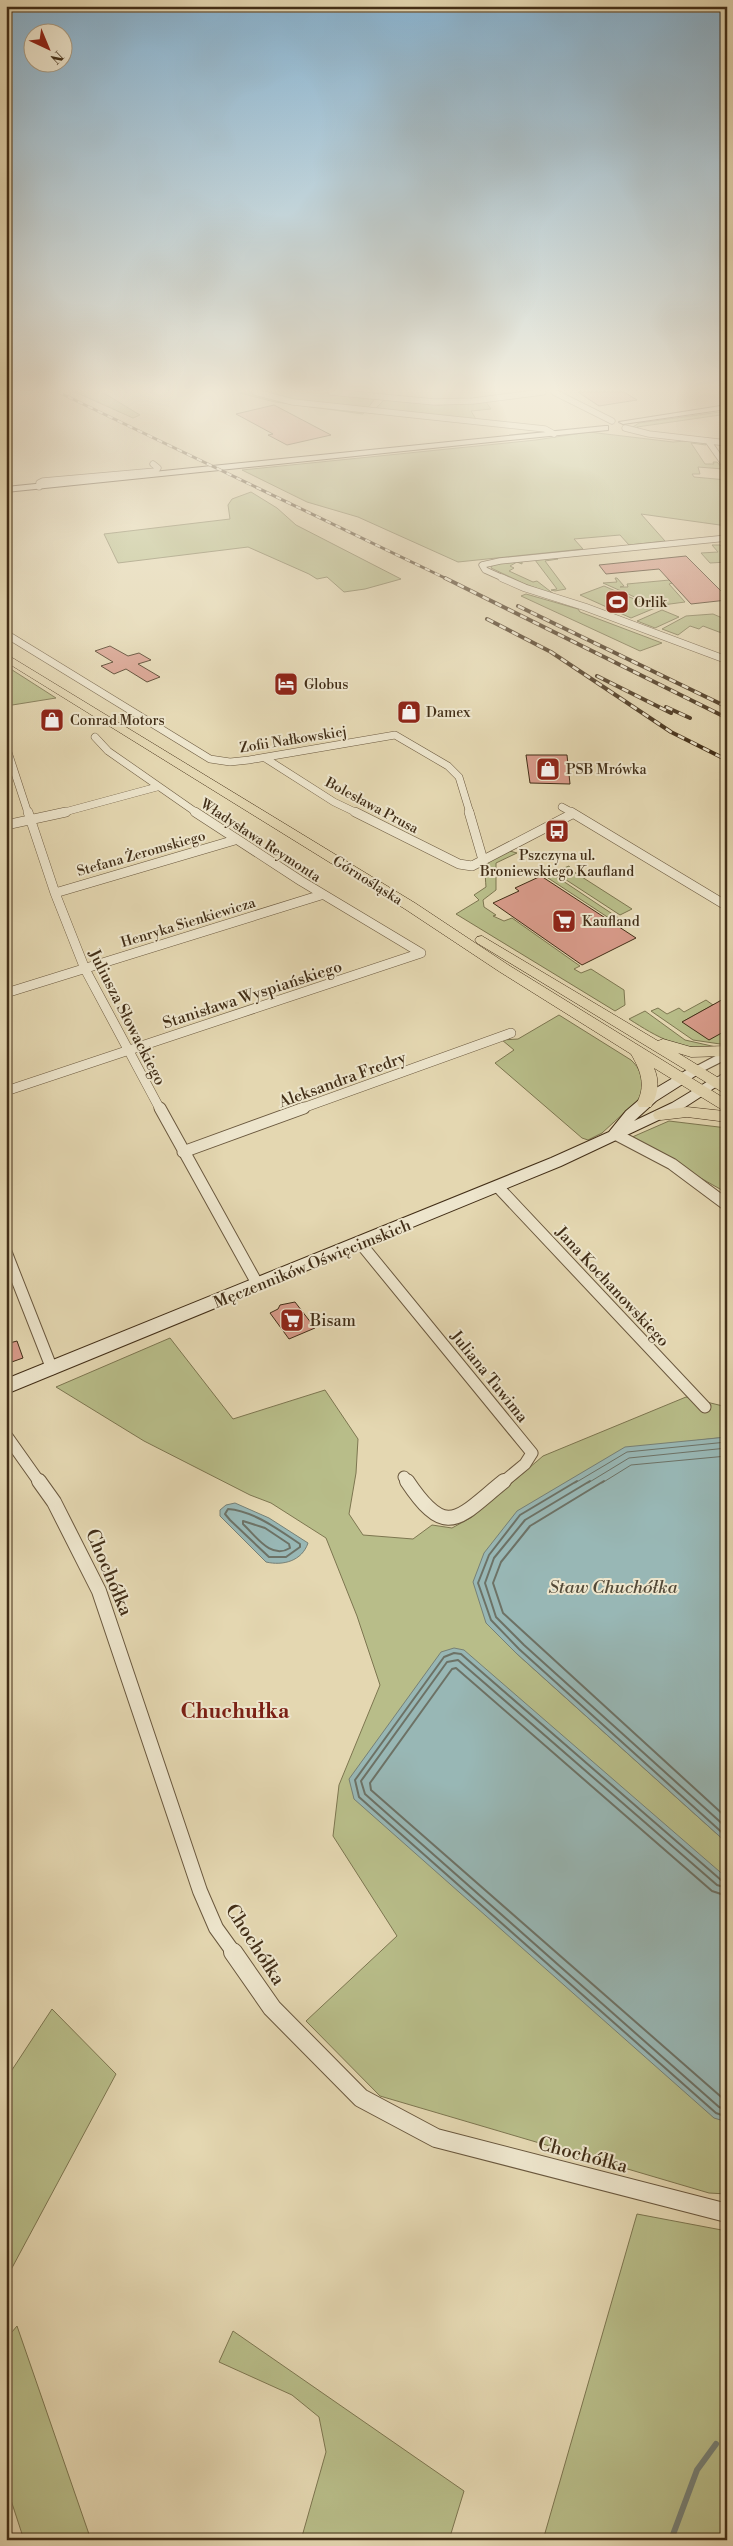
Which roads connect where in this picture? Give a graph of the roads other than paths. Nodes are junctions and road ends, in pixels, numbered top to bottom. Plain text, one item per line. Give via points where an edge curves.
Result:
1 (724, 538) edge
2 (727, 545) edge
3 (6, 634) edge
4 (6, 649) edge
5 (6, 657) edge
6 (727, 660) edge
7 (95, 737) dead end
8 (6, 746) edge
9 (265, 758) junction
10 (158, 787) junction
11 (562, 808) dead end
12 (572, 814) junction
13 (32, 820) junction
14 (6, 825) edge
15 (235, 840) junction
16 (483, 860) junction
17 (55, 893) junction
18 (321, 895) junction
19 (727, 906) edge
20 (421, 953) joint
21 (85, 969) junction
22 (6, 993) edge
23 (511, 1033) dead end
24 (641, 1045) junction
25 (128, 1051) junction
26 (727, 1053) edge
27 (695, 1070) junction
28 (680, 1078) junction
29 (723, 1082) edge
30 (6, 1091) edge
31 (702, 1092) junction
32 (645, 1102) junction
33 (727, 1107) edge
34 (662, 1115) junction
35 (727, 1117) edge
36 (615, 1134) junction
37 (183, 1152) junction
38 (498, 1187) junction
39 (727, 1205) edge
40 (360, 1244) junction
41 (6, 1252) edge
42 (258, 1285) junction
43 (52, 1369) junction
44 (6, 1387) edge
45 (705, 1407) dead end
46 (6, 1435) edge
47 (404, 1477) dead end
48 (727, 2213) edge

1 - 2 street
1 - 6 street via 482,565 486,570 525,588
3 - 9 street, Zofii Nałkowskiej via 210,759 230,762
4 - 24 main road, Górnośląska
5 - 24 main road, Górnośląska
7 - 10 street, Władysława Reymonta via 108,751
8 - 13 street, Juliusza Słowackiego
9 - 16 street, Bolesława Prusa via 334,802 459,864 472,866
9 - 16 street, Zofii Nałkowskiej via 394,735 448,766 459,777
10 - 13 street
10 - 15 street, Władysława Reymonta
11 - 12 street
12 - 16 street
12 - 19 street
13 - 14 street
13 - 17 street, Juliusza Słowackiego
15 - 17 street, Stefana Żeromskiego
15 - 18 street, Władysława Reymonta
17 - 21 street, Juliusza Słowackiego
18 - 20 street, Władysława Reymonta
18 - 21 street, Henryka Sienkiewicza
20 - 25 street, Stanisława Wyspiańskiego
21 - 22 street, Henryka Sienkiewicza
21 - 25 street, Juliusza Słowackiego
23 - 37 street, Aleksandra Fredry
24 - 26 main road
24 - 27 main road, Górnośląska
24 - 28 main road, Górnośląska
24 - 32 main road via 651,1080 650,1094
25 - 30 street, Stanisława Wyspiańskiego
25 - 37 street, Juliusza Słowackiego
26 - 27 street, Męczenników Oświęcimskich
27 - 28 main road, Męczenników Oświęcimskich
27 - 29 main road, Górnośląska
28 - 31 main road, Górnośląska
28 - 32 main road, Męczenników Oświęcimskich
29 - 31 main road, Męczenników Oświęcimskich
31 - 33 main road, Górnośląska
31 - 34 main road, Męczenników Oświęcimskich
32 - 36 main road, Męczenników Oświęcimskich via 625,1119
34 - 35 main road via 687,1112
34 - 36 main road, Męczenników Oświęcimskich
36 - 38 main road, Męczenników Oświęcimskich
36 - 39 street via 664,1158
37 - 42 street, Juliusza Słowackiego
38 - 40 main road, Męczenników Oświęcimskich
38 - 45 street, Jana Kochanowskiego
40 - 42 main road, Męczenników Oświęcimskich
40 - 47 street, Juliana Tuwima via 532,1453 525,1464 459,1518 433,1516
41 - 43 street
42 - 43 main road, Męczenników Oświęcimskich
43 - 44 main road, Męczenników Oświęcimskich
46 - 48 street, Chochółka via 54,1502 84,1558 99,1591 152,1743 200,1891 216,1928 272,2008 362,2098 436,2138

